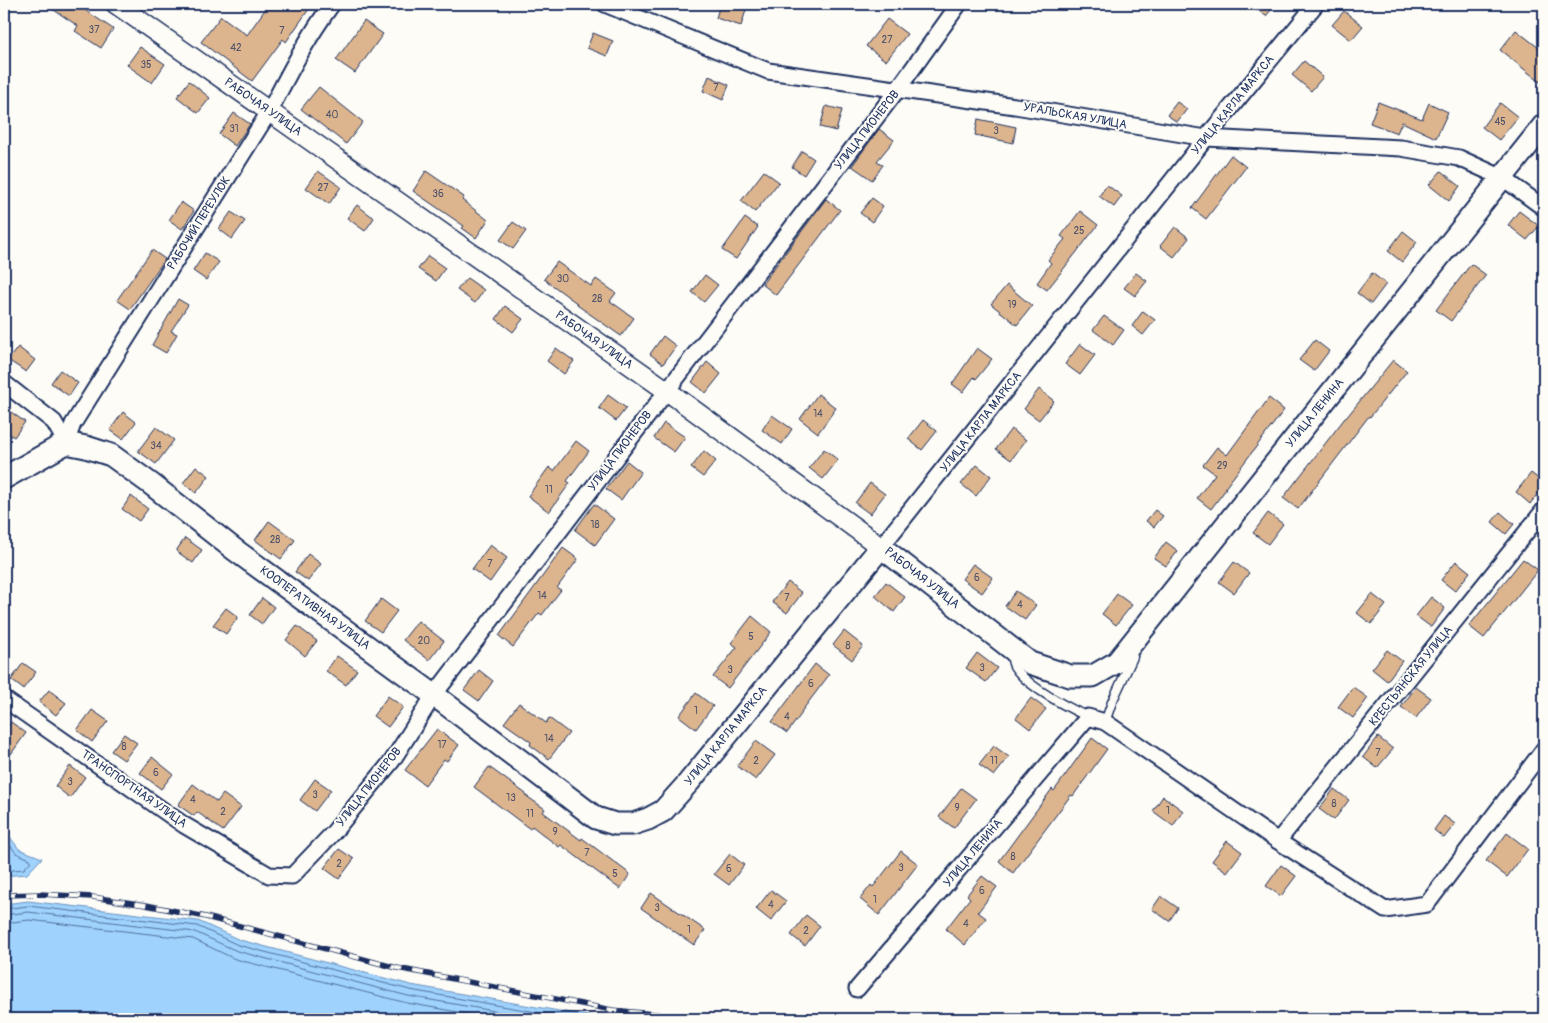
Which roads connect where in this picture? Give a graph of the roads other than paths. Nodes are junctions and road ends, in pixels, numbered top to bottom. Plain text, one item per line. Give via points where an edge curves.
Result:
1 (116, 4) edge
2 (332, 4) edge
3 (605, 4) edge
4 (959, 4) edge
5 (1316, 4) edge
6 (898, 89) junction
7 (269, 112) junction
8 (1544, 125) edge
9 (1206, 138) junction
10 (1503, 178) junction
11 (1544, 208) edge
12 (4, 384) edge
13 (666, 390) junction
14 (66, 443) junction
15 (4, 478) edge
16 (1544, 510) edge
17 (881, 547) junction
18 (1010, 647) junction
19 (1125, 651) junction
20 (1070, 676) joint
21 (434, 694) junction
22 (4, 699) edge
23 (1088, 717) junction
24 (1105, 722) junction
25 (1544, 749) edge
26 (632, 824) joint
27 (1278, 841) junction
28 (269, 875) joint
29 (858, 989) dead end

1 - 7 street, РАБОЧАЯ УЛИЦА
2 - 7 street, РАБОЧИЙ ПЕРЕУЛОК via 319,21
3 - 6 street, УРАЛЬСКАЯ УЛИЦА via 768,71
4 - 6 street, УЛИЦА ПИОНЕРОВ
5 - 9 street, УЛИЦА КАРЛА МАРКСА
6 - 9 street, УРАЛЬСКАЯ УЛИЦА
6 - 13 street, УЛИЦА ПИОНЕРОВ
7 - 13 street, РАБОЧАЯ УЛИЦА
7 - 14 street, РАБОЧИЙ ПЕРЕУЛОК via 73,424
8 - 10 main road, УЛИЦА ЛЕНИНА
9 - 10 street, УРАЛЬСКАЯ УЛИЦА via 1401,148 1459,158
9 - 17 street, УЛИЦА КАРЛА МАРКСА
10 - 11 street, УРАЛЬСКАЯ УЛИЦА
10 - 19 main road, УЛИЦА ЛЕНИНА
12 - 14 street via 54,422
13 - 17 street, РАБОЧАЯ УЛИЦА
13 - 21 street, УЛИЦА ПИОНЕРОВ
14 - 15 main road
14 - 21 main road, КООПЕРАТИВНАЯ УЛИЦА via 111,456
16 - 27 street, КРЕСТЬЯНСКАЯ УЛИЦА
17 - 18 main road, РАБОЧАЯ УЛИЦА
17 - 26 main road, УЛИЦА КАРЛА МАРКСА via 663,811
18 - 20 main road, РАБОЧАЯ УЛИЦА via 1030,663
18 - 23 lane via 1014,665 1031,684
19 - 20 main road, УЛИЦА ЛЕНИНА via 1117,662 1093,676
19 - 24 lane via 1133,657
21 - 26 main road, КООПЕРАТИВНАЯ УЛИЦА via 596,818 615,824
21 - 28 street, УЛИЦА ПИОНЕРОВ via 392,761 333,833 292,876
22 - 28 street, ТРАНСПОРТНАЯ УЛИЦА via 184,825
23 - 24 street
23 - 29 street, УЛИЦА ЛЕНИНА
24 - 27 street
25 - 27 street via 1427,904 1385,910

